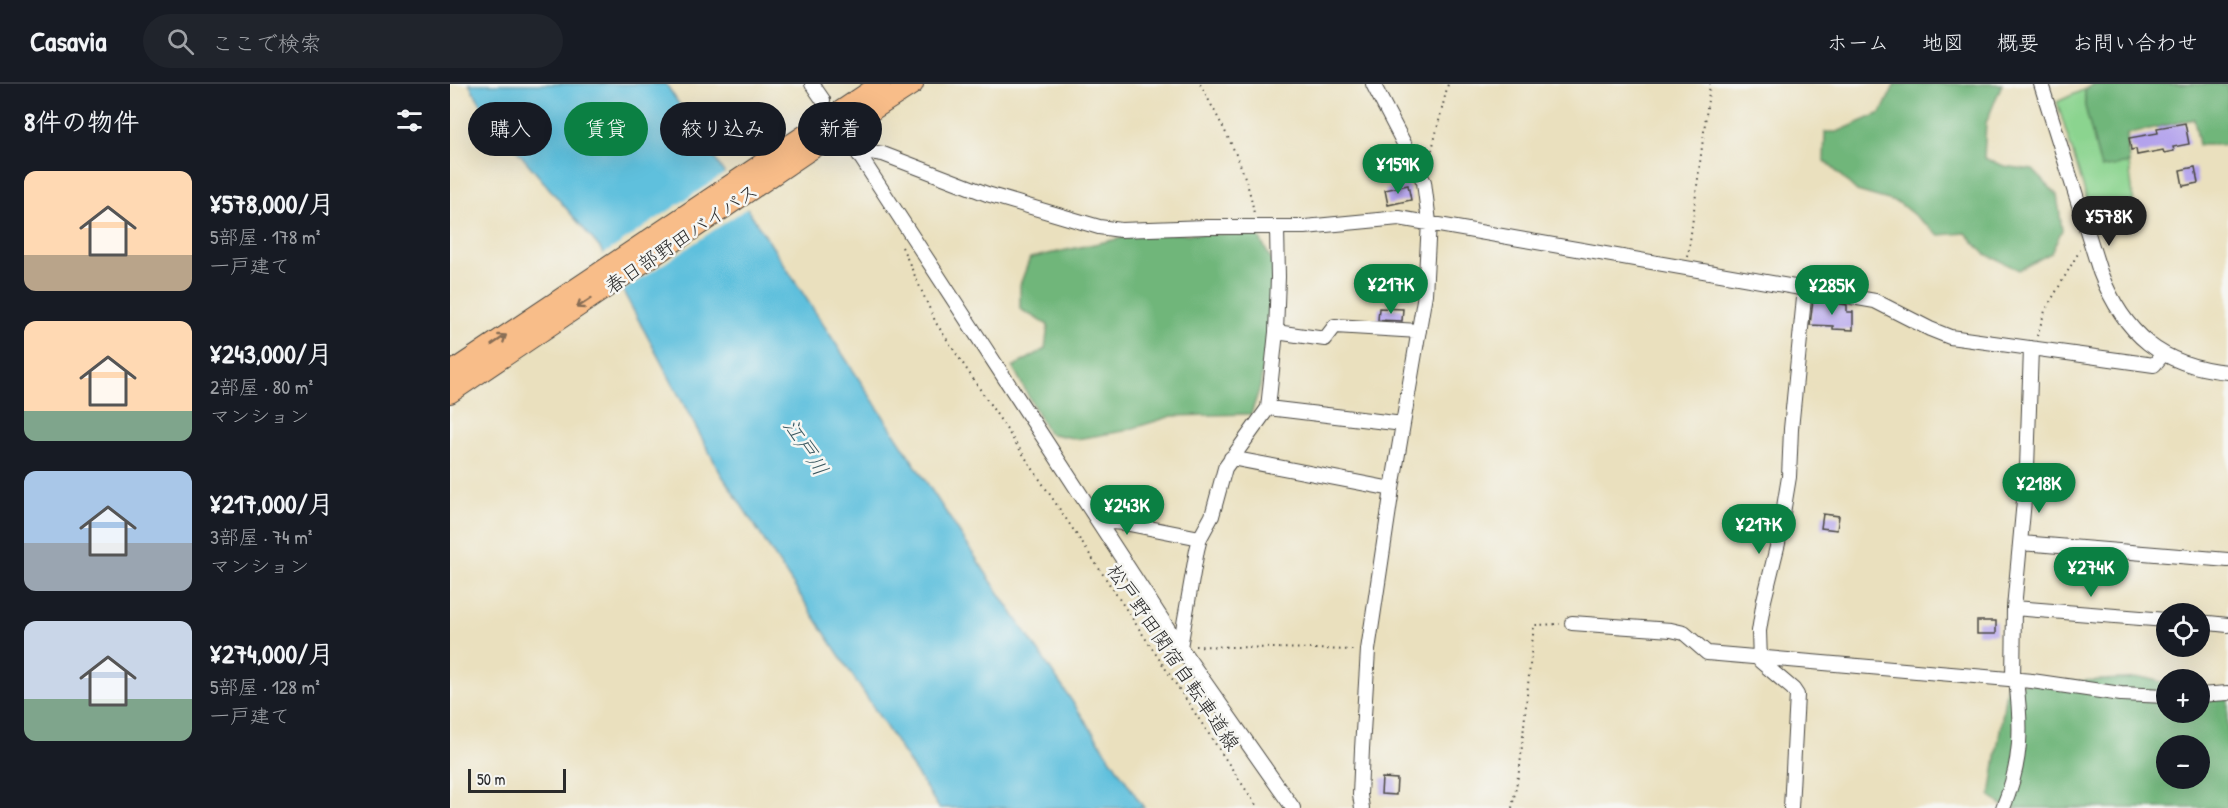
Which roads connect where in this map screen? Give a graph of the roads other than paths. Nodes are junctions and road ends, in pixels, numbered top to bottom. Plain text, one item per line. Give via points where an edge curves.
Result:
1 (812, 84) edge
2 (881, 84) edge
3 (912, 84) edge
4 (1373, 84) edge
5 (2041, 84) edge
6 (822, 100) dead end
7 (858, 102) edge
8 (880, 102) edge
9 (798, 149) edge
10 (798, 149) edge
11 (1429, 222) junction
12 (1277, 228) junction
13 (1805, 288) junction
14 (1419, 331) junction
15 (1276, 332) junction
16 (2033, 348) junction
17 (2163, 354) junction
18 (2228, 372) edge
19 (450, 373) edge
20 (450, 393) edge
21 (1268, 408) junction
22 (1403, 424) junction
23 (1231, 458) junction
24 (1392, 489) junction
25 (1099, 521) junction
26 (1200, 538) junction
27 (2021, 543) junction
28 (2228, 560) edge
29 (2014, 608) junction
30 (2156, 619) edge
31 (1572, 623) road end
32 (2210, 623) edge
33 (2228, 624) edge
34 (1180, 646) junction
35 (1759, 656) junction
36 (2015, 680) junction
37 (2228, 693) edge
38 (2210, 694) edge
39 (2156, 696) edge
40 (1293, 808) edge
41 (1362, 808) edge
42 (1791, 808) edge
43 (2003, 808) edge

1 - 6 street
2 - 7 highway, 春日部野田バイパス
3 - 8 highway, 春日部野田バイパス
4 - 11 street via 1424,182
5 - 17 street via 2110,298 2142,338
19 -> 9 highway, 春日部野田バイパス
10 -> 20 highway, 春日部野田バイパス
11 - 12 street via 1399,218
11 - 13 street
11 - 14 street
12 - 15 street
12 - 25 street via 1099,227 987,194 884,154 856,149
13 - 16 street via 1875,301 1950,337
13 - 35 street via 1789,477 1760,621
14 - 15 street via 1335,326 1325,339
14 - 22 street
15 - 21 street
16 - 17 street via 2154,365
16 - 27 street
17 - 18 street via 2205,370
21 - 22 street
21 - 23 street
22 - 24 street
23 - 24 street
23 - 26 street via 1212,516
24 - 41 street via 1368,650
25 - 26 street
25 - 34 street
26 - 34 street
27 - 28 street
27 - 29 street
29 - 30 street
29 - 36 street
31 - 35 street via 1671,630 1684,633 1707,653
32 - 33 street
34 - 40 street
35 - 36 street
35 - 42 street via 1797,695
36 - 39 street
36 - 43 street via 2021,723 2019,752
37 - 38 street

